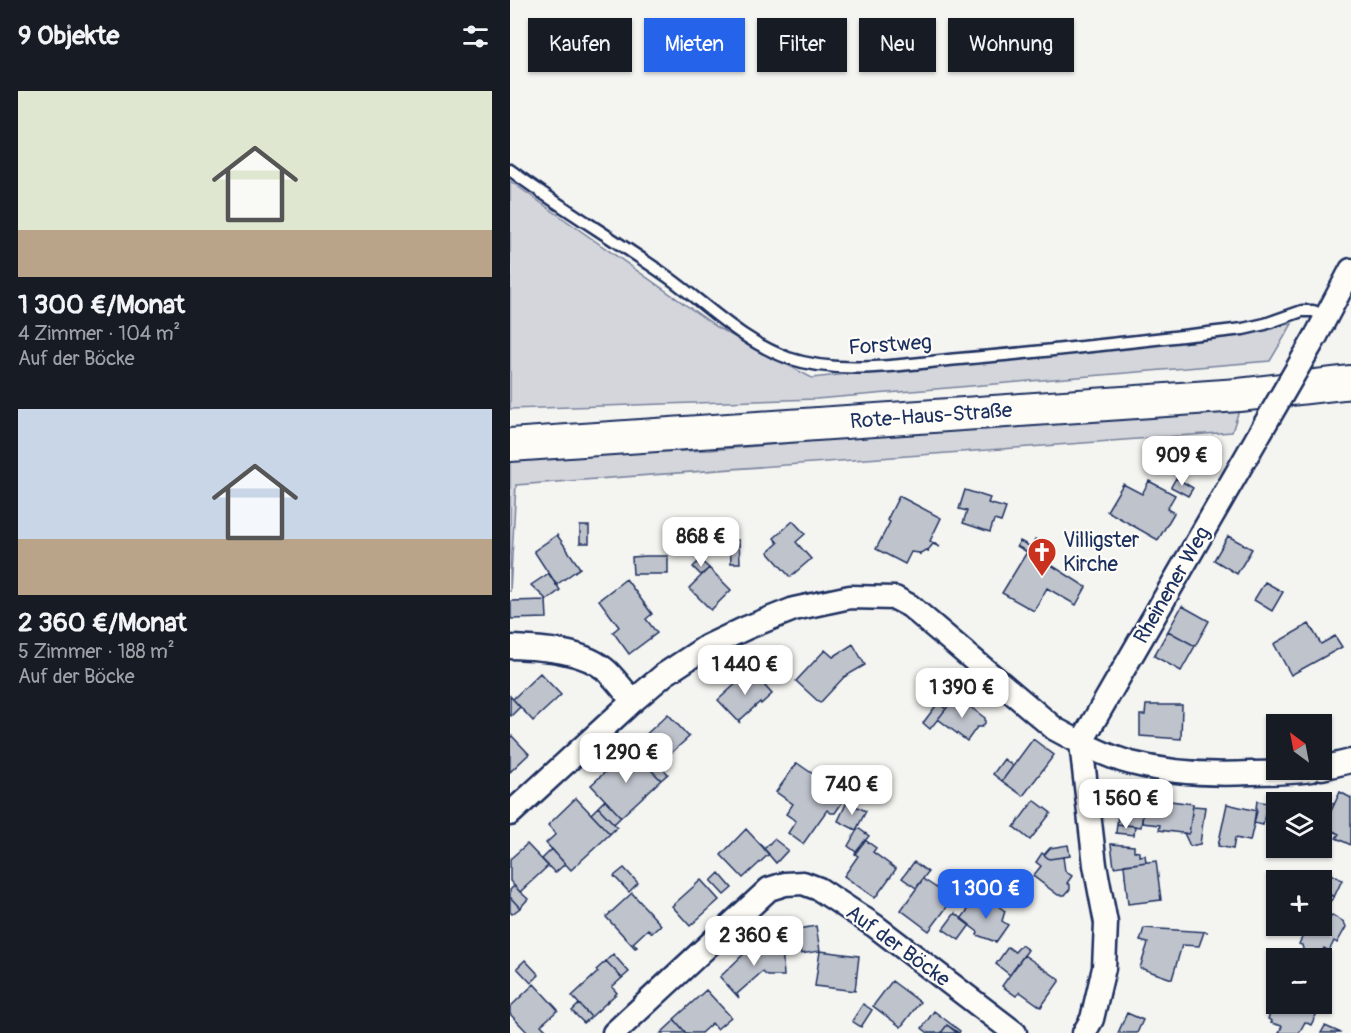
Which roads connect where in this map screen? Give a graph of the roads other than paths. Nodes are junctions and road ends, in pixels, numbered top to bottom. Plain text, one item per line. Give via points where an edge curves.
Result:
1 (510, 170) edge
2 (1351, 270) edge
3 (1321, 326) junction
4 (1351, 382) edge
5 (510, 445) edge
6 (510, 647) edge
7 (633, 701) junction
8 (1081, 743) junction
9 (1351, 761) edge
10 (1332, 766) edge
11 (1266, 773) edge
12 (510, 814) edge
13 (614, 1033) edge
14 (1015, 1033) edge
15 (1084, 1033) edge

1 - 3 lane, Forstweg via 669,278 738,332 787,357 814,365 842,368 987,356 1243,329 1302,311 1313,311
2 - 3 street, Rheinener Weg
3 - 8 street, Rheinener Weg, bridge
4 - 5 main road, Rote-Haus-Straße via 1239,395
6 - 7 street via 549,649 595,662
7 - 8 street via 665,674 746,627 794,609 850,597 895,598 910,606 1055,729
7 - 12 street
8 - 11 street via 1129,762 1171,771
8 - 15 street via 1106,923 1104,968 1092,1019
9 - 10 street
13 - 14 street, Auf der Böcke via 769,890 803,883 819,889 875,926

